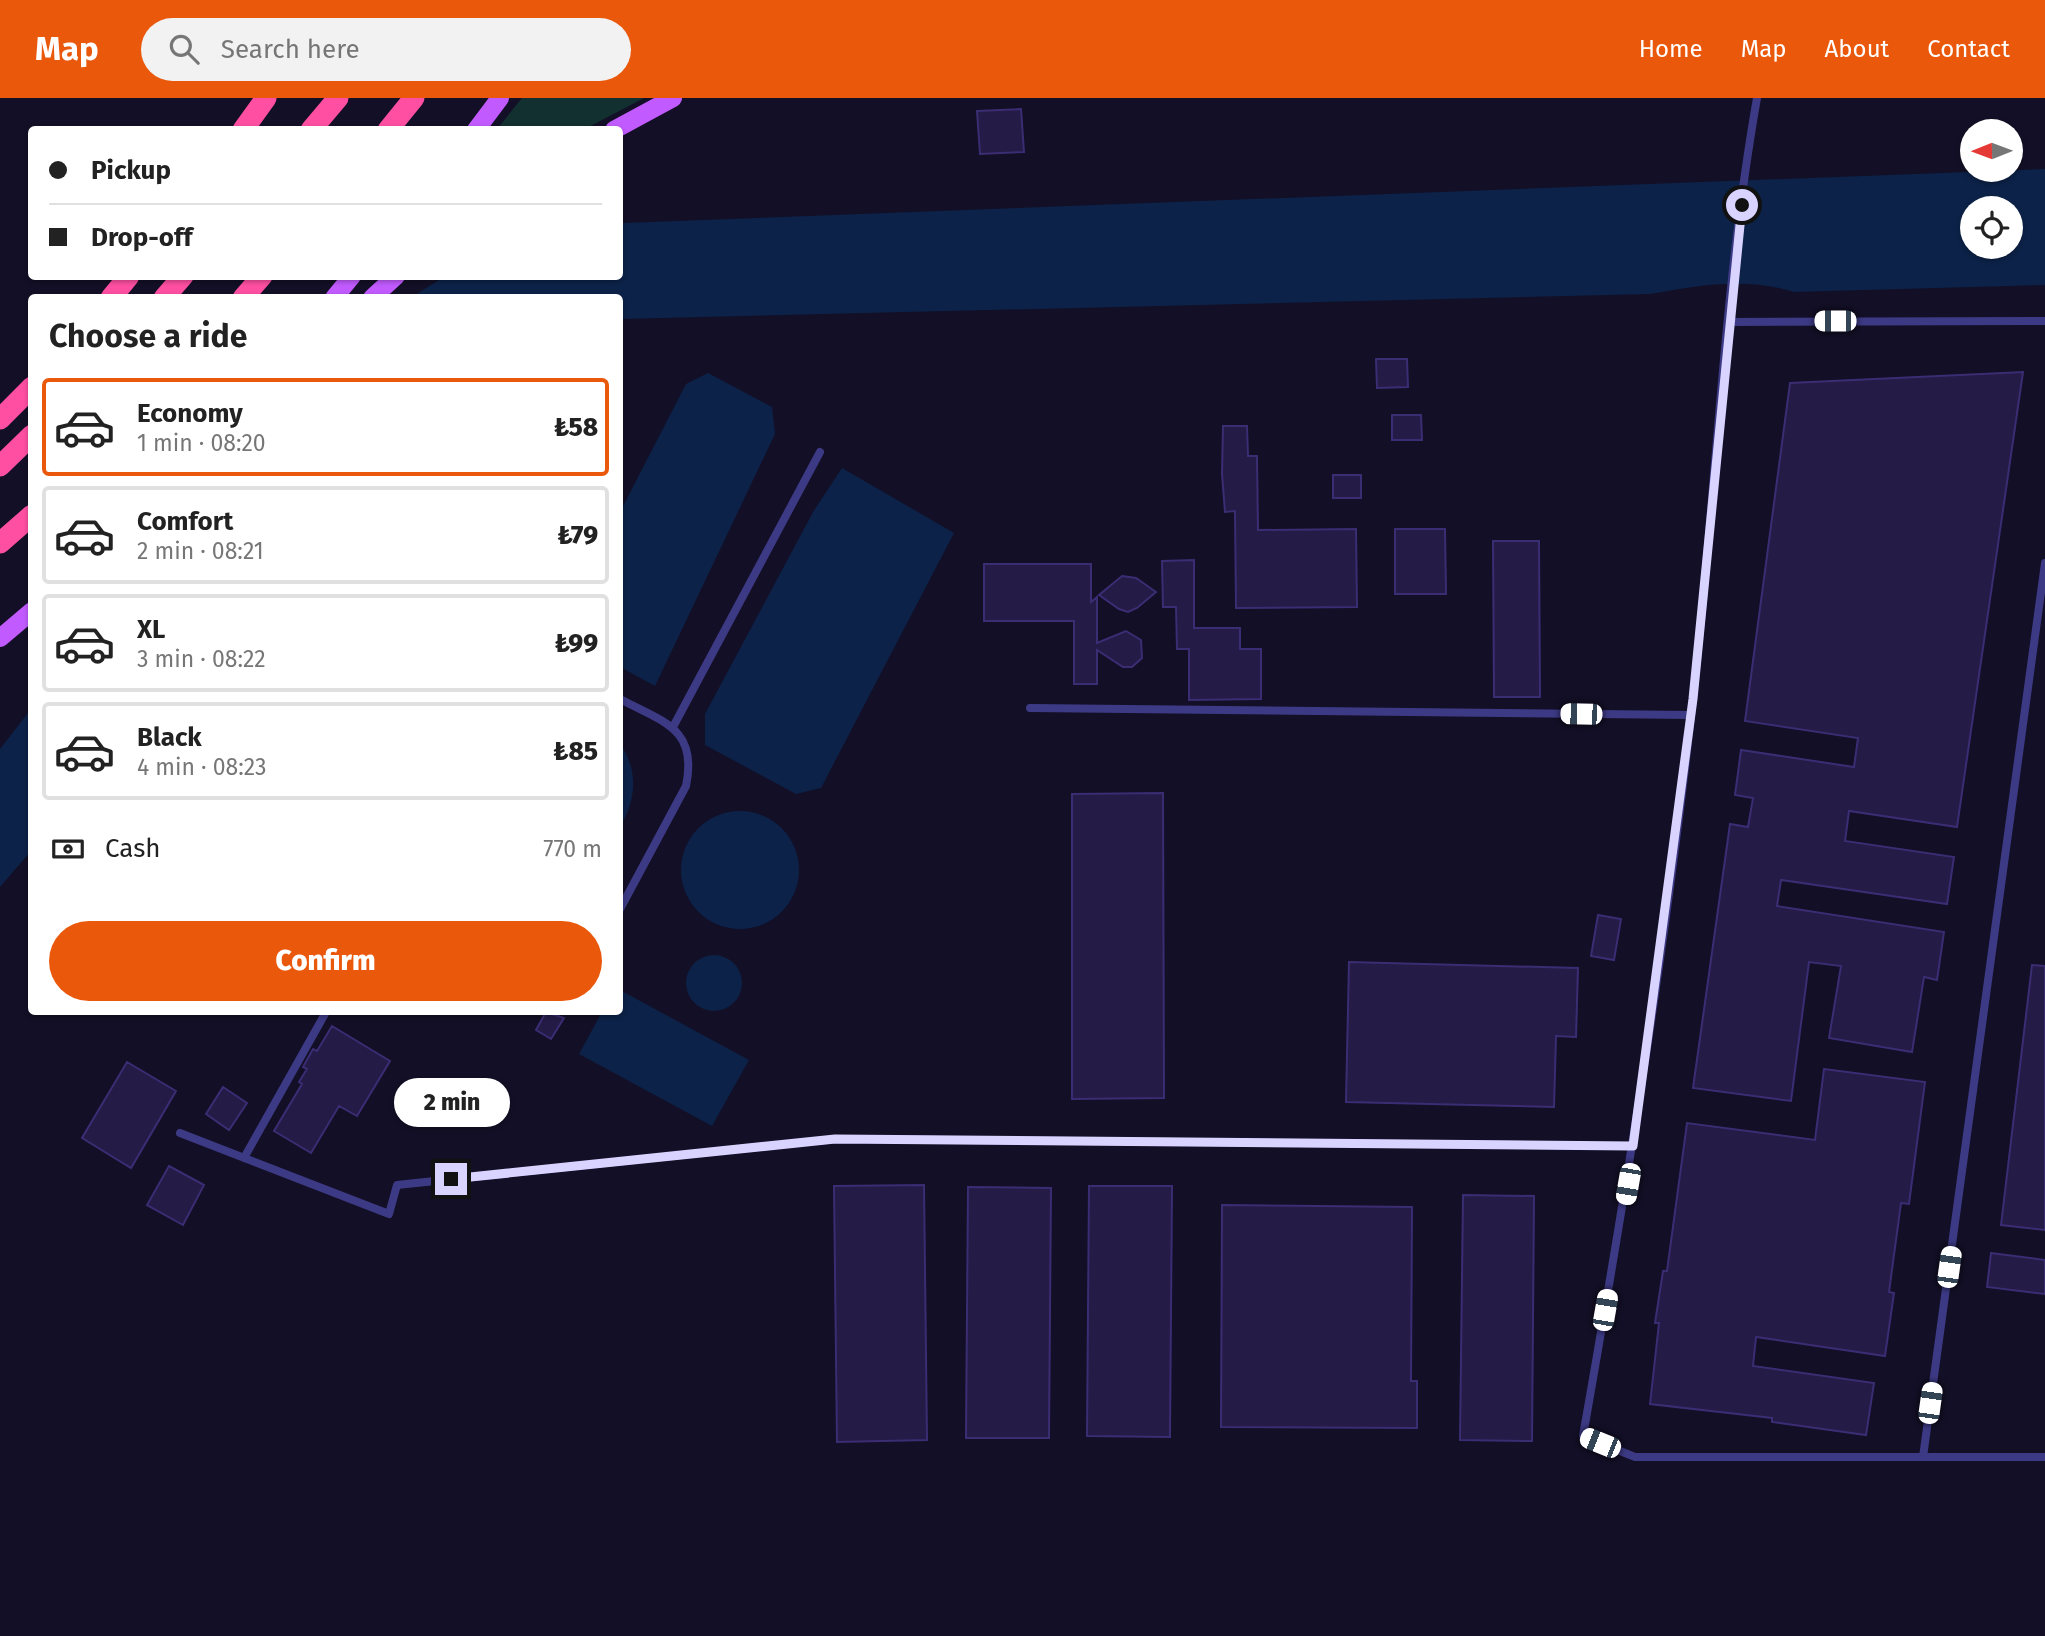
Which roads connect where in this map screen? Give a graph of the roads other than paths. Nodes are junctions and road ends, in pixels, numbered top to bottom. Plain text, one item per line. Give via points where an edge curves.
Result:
1 (266, 98) edge
2 (338, 98) edge
3 (414, 98) edge
4 (500, 98) edge
5 (673, 98) edge
6 (1757, 98) edge
7 (246, 126) edge
8 (314, 126) edge
9 (391, 126) edge
10 (479, 126) edge
11 (621, 126) edge
12 (126, 280) edge
13 (180, 280) edge
14 (259, 280) edge
15 (349, 280) edge
16 (392, 280) edge
17 (114, 294) edge
18 (167, 294) edge
19 (246, 294) edge
20 (337, 294) edge
21 (376, 294) edge
22 (2045, 321) edge
23 (1729, 322) junction
24 (28, 391) edge
25 (0, 419) edge
26 (28, 439) edge
27 (820, 452) dead end
28 (0, 466) edge
29 (28, 518) edge
30 (0, 543) edge
31 (2045, 563) edge
32 (28, 614) edge
33 (0, 638) edge
34 (623, 701) edge
35 (1030, 708) dead end
36 (1691, 715) junction
37 (673, 727) junction
38 (623, 903) edge
39 (324, 1015) edge
40 (180, 1133) dead end
41 (1633, 1146) junction
42 (244, 1158) junction
43 (1923, 1457) junction
44 (2045, 1457) edge

1 - 7 highway
2 - 8 highway
3 - 9 highway
4 - 10 main road
5 - 11 main road
6 - 23 lane
12 - 17 highway
13 - 18 highway
14 - 19 highway
15 - 20 main road
16 - 21 main road
22 - 23 lane
23 - 36 lane
24 - 25 highway
26 - 28 highway
27 - 37 lane
29 - 30 highway
31 - 43 lane
32 - 33 main road
34 - 37 lane
35 - 36 lane
36 - 41 lane
37 - 38 lane via 687,746 690,768 686,786
39 - 42 lane
40 - 42 lane
41 - 42 lane via 835,1139 397,1185 388,1214
41 - 43 lane via 1583,1436 1635,1457
43 - 44 lane

